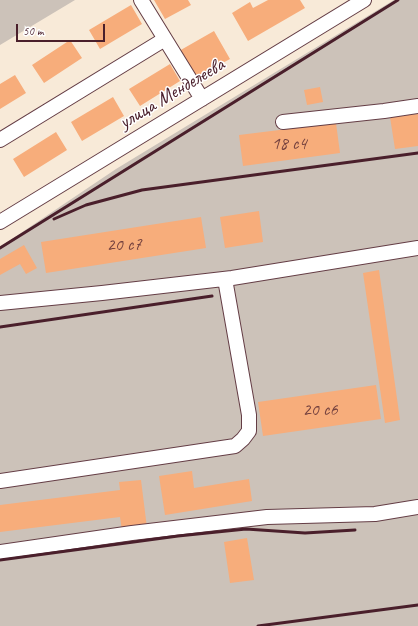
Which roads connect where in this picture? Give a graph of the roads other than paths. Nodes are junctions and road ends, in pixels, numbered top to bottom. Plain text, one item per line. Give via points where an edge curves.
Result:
1 (141, 0) edge
2 (364, 0) edge
3 (165, 38) junction
4 (202, 99) junction
5 (418, 106) edge
6 (283, 122) dead end
7 (0, 140) edge
8 (0, 222) edge
9 (418, 248) edge
10 (225, 279) junction
11 (0, 303) edge
12 (0, 481) edge
13 (418, 507) edge
14 (0, 552) edge

1 - 3 street
2 - 4 street, улица Менделеева
3 - 4 street
3 - 7 street
4 - 8 street, улица Менделеева
5 - 6 street
9 - 10 street
10 - 11 street
10 - 12 street via 249,415 249,431 243,440 235,446
13 - 14 street via 375,514 267,517

